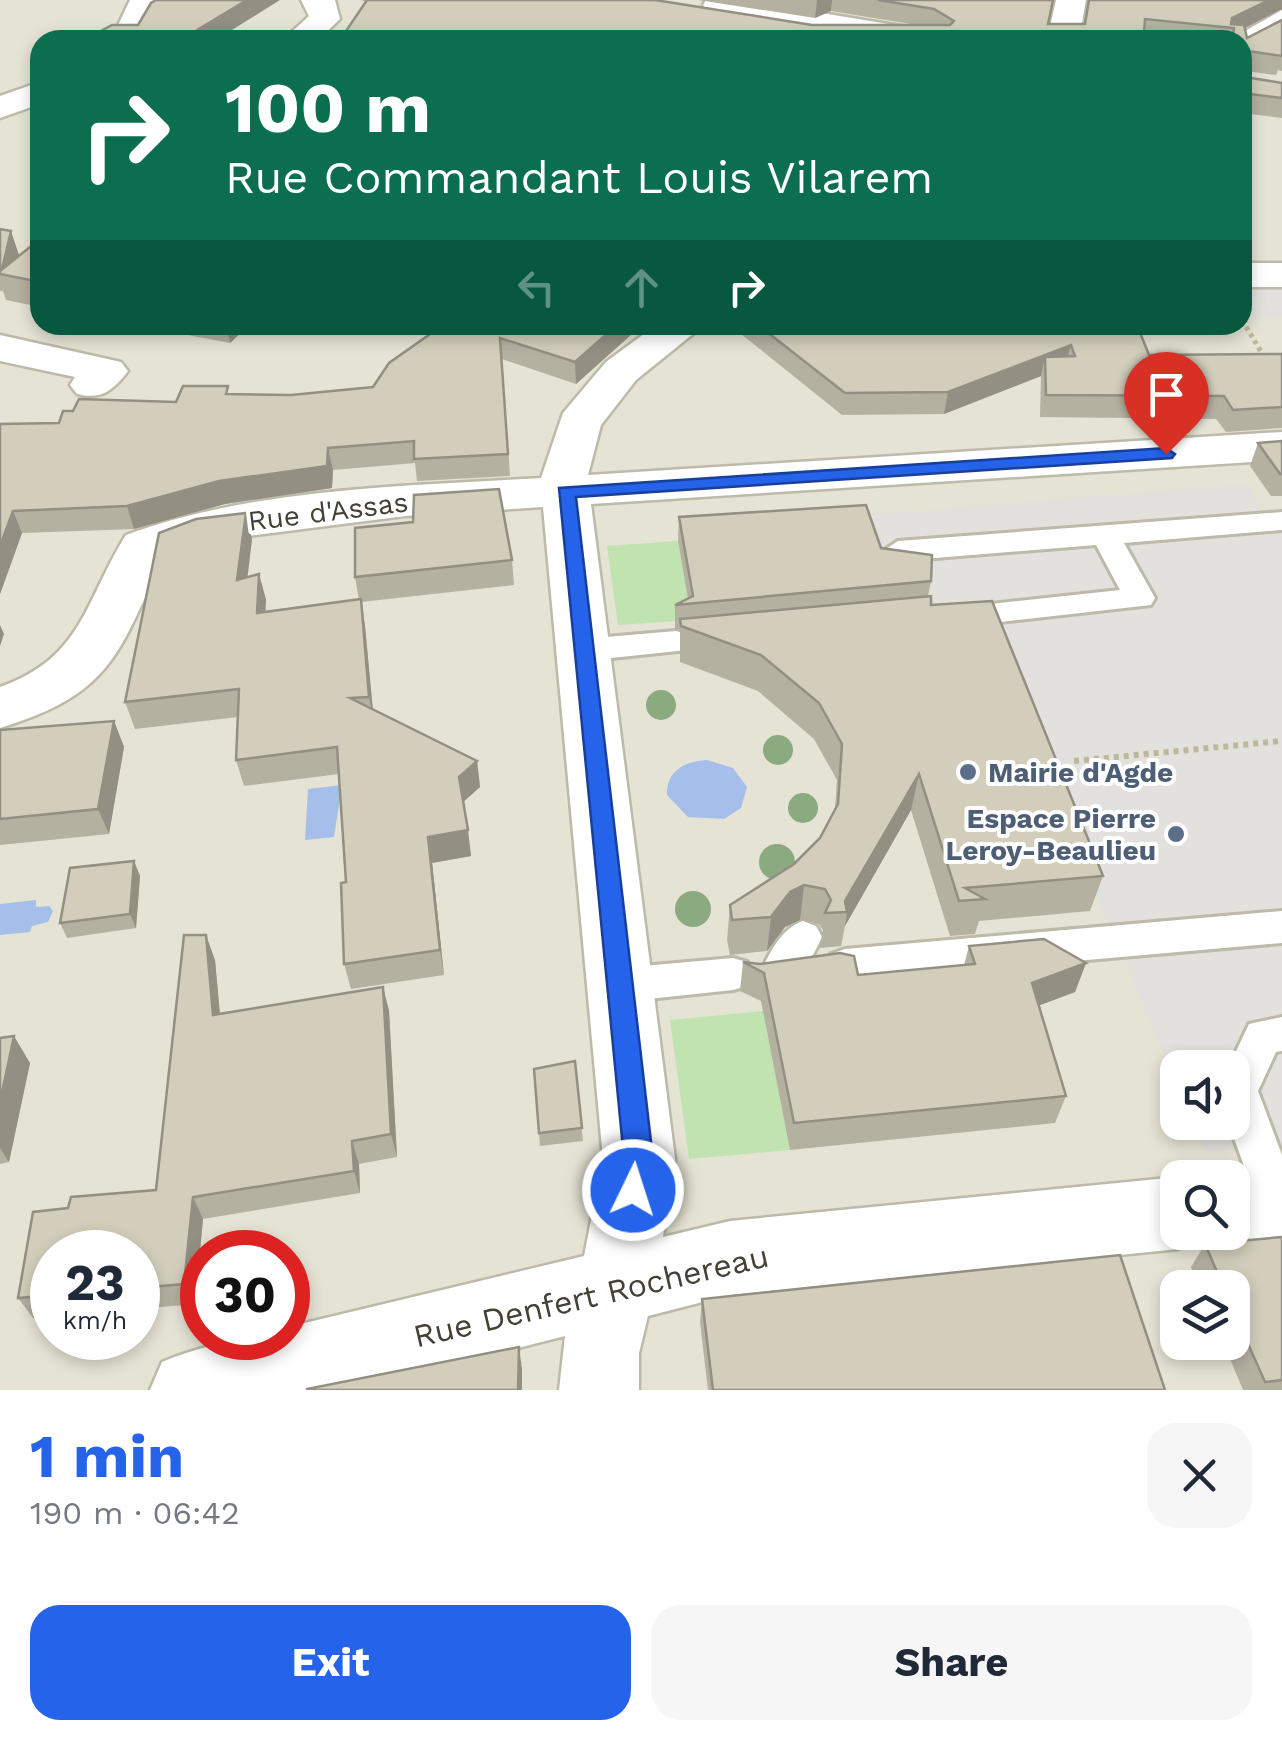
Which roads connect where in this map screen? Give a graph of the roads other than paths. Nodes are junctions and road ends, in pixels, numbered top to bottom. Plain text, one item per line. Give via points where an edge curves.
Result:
1 (145, 0) edge
2 (316, 0) edge
3 (1071, 0) edge
4 (718, 5) edge
5 (682, 10) edge
6 (1282, 18) edge
7 (132, 30) edge
8 (310, 30) edge
9 (806, 30) edge
10 (870, 30) edge
11 (1066, 30) edge
12 (1252, 38) edge
13 (30, 96) edge
14 (0, 108) edge
15 (1252, 275) edge
16 (1282, 276) edge
17 (669, 335) edge
18 (0, 348) edge
19 (92, 385) dead end
20 (1282, 446) edge
21 (566, 492) junction
22 (1282, 521) edge
23 (1104, 533) junction
24 (898, 550) edge
25 (924, 619) edge
26 (696, 640) edge
27 (583, 650) junction
28 (0, 708) edge
29 (1282, 927) edge
30 (620, 985) junction
31 (1282, 1034) edge
32 (1264, 1204) edge
33 (1160, 1215) edge
34 (617, 1285) junction
35 (190, 1390) edge
36 (598, 1390) edge

1 - 7 street
2 - 8 street via 324,19
3 - 11 street
4 - 10 street
5 - 9 street
6 - 12 street
13 - 14 street
15 - 16 street
17 - 21 street via 620,371 579,423
18 - 19 street via 106,371
20 - 21 street, Rue d'Assas
21 - 27 street
21 - 28 street, Rue d'Assas via 406,501 162,536 144,546 102,643 79,671
22 - 23 lane
23 - 24 lane
23 - 25 lane via 1140,598
26 - 27 lane
27 - 30 street
29 - 30 lane via 823,956 756,973
30 - 34 street via 638,1159
31 - 32 lane via 1262,1036 1238,1091
33 - 34 street, Rue Denfert Rochereau via 730,1258
34 - 35 street, Rue Denfert Rochereau
34 - 36 street

